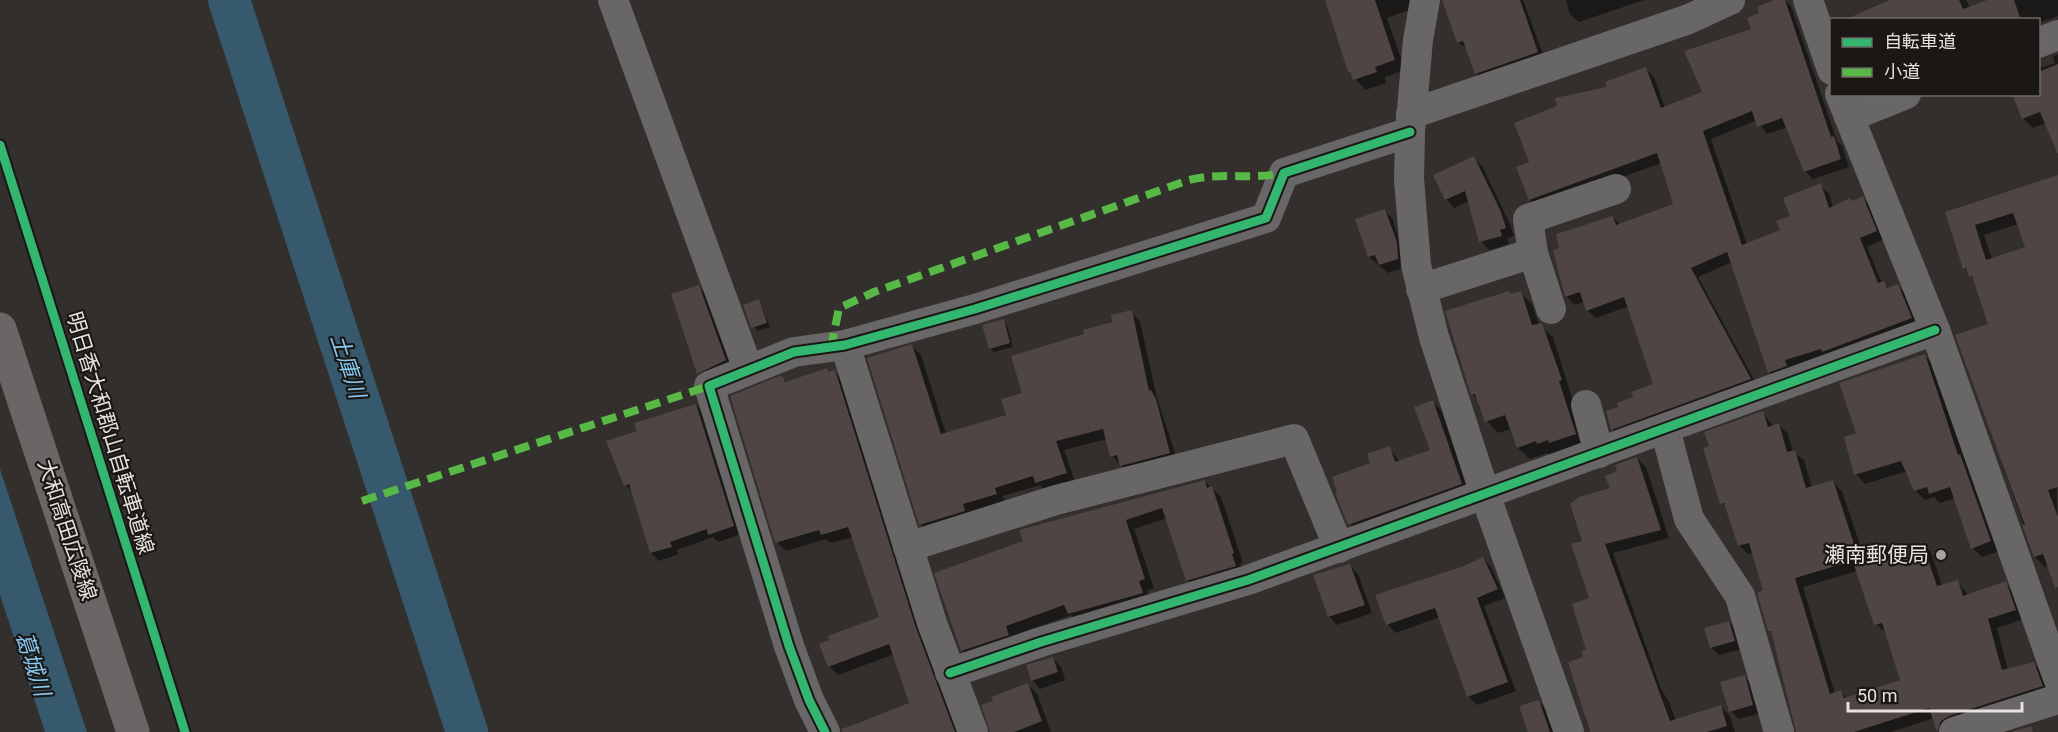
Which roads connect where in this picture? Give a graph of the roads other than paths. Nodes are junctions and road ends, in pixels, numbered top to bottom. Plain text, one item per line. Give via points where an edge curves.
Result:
1 (1425, 0) edge
2 (1730, 0) edge
3 (1808, 0) edge
4 (616, 1) edge
5 (2058, 35) edge
6 (2040, 42) edge
7 (1830, 64) edge
8 (1896, 96) edge
9 (1844, 106) edge
10 (1411, 123) junction
11 (1616, 189) dead end
12 (1533, 253) junction
13 (1421, 289) junction
14 (1551, 309) dead end
15 (0, 329) edge
16 (1935, 330) junction
17 (845, 345) junction
18 (748, 369) junction
19 (1586, 405) dead end
20 (1665, 429) junction
21 (1599, 453) junction
22 (1485, 494) junction
23 (908, 547) junction
24 (1339, 548) junction
25 (950, 673) junction
26 (2058, 678) edge
27 (2058, 699) edge
28 (134, 732) edge
29 (825, 732) edge
30 (973, 732) edge
31 (1569, 732) edge
32 (1779, 732) edge
33 (1954, 732) edge

1 - 10 street
2 - 10 street
3 - 7 street
4 - 18 street
5 - 6 street
8 - 9 street
9 - 16 street
10 - 13 street via 1412,218
10 - 17 street via 1280,185 1266,218 1109,269
11 - 12 street via 1528,219
12 - 13 street
12 - 14 street
13 - 22 street
15 - 28 main road, 大和高田広陵線
16 - 20 street
16 - 26 street
17 - 18 street via 794,352
17 - 23 street
18 - 29 street via 709,386 795,665
19 - 21 street
20 - 21 street
20 - 32 street via 1689,519 1740,596
21 - 22 street
22 - 24 street
22 - 31 street
23 - 24 street via 1086,492 1294,439
23 - 25 street
24 - 25 street via 1200,596
25 - 30 street
27 - 33 street

